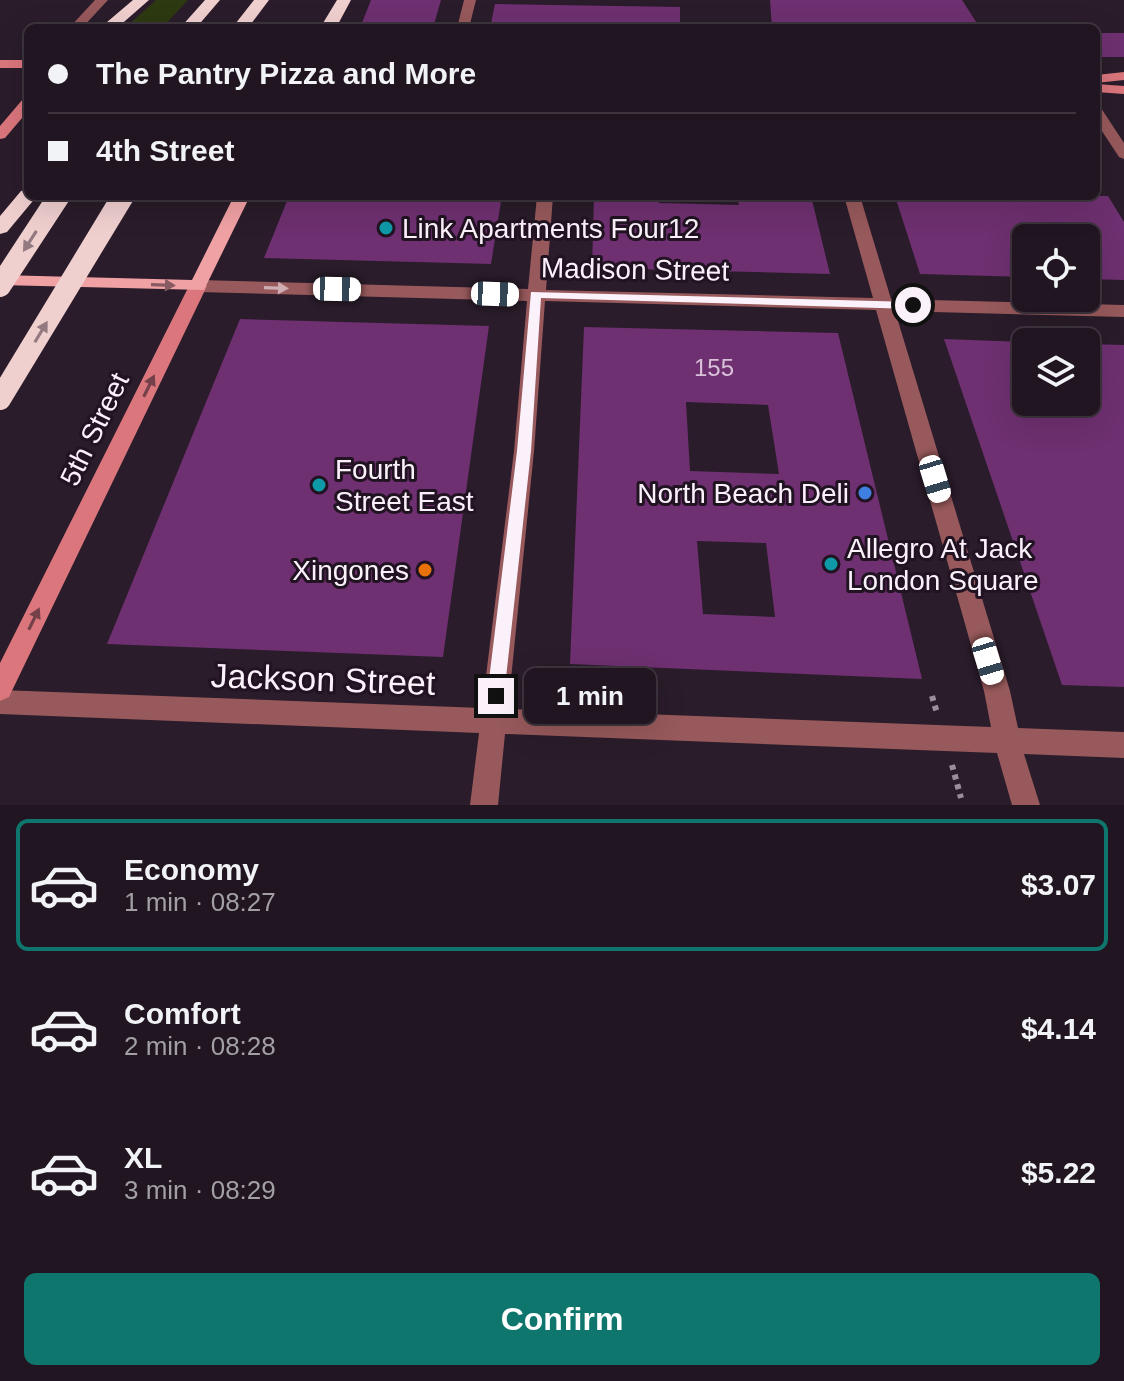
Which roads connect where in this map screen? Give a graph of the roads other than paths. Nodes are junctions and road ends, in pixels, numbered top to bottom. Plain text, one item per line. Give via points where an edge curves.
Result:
1 (102, 0) edge
2 (142, 0) edge
3 (213, 0) edge
4 (262, 0) edge
5 (344, 0) edge
6 (470, 0) edge
7 (79, 24) edge
8 (113, 24) edge
9 (192, 24) edge
10 (243, 24) edge
11 (330, 24) edge
12 (464, 24) edge
13 (0, 64) edge
14 (24, 64) edge
15 (1124, 76) edge
16 (1100, 79) edge
17 (1100, 88) edge
18 (1124, 90) edge
19 (24, 107) edge
20 (1100, 117) edge
21 (0, 135) edge
22 (1124, 154) edge
23 (24, 200) edge
24 (56, 200) edge
25 (121, 200) edge
26 (240, 200) edge
27 (545, 200) edge
28 (853, 200) edge
29 (0, 228) edge
30 (0, 283) edge
31 (198, 286) junction
32 (536, 295) junction
33 (883, 305) junction
34 (1124, 311) edge
35 (0, 399) edge
36 (0, 689) edge
37 (0, 702) edge
38 (493, 721) junction
39 (1007, 741) junction
40 (1124, 745) edge
41 (484, 805) edge
42 (1026, 805) edge

1 - 7 street
2 - 8 highway
3 - 9 highway
4 - 10 highway
5 - 11 highway
6 - 12 street
13 - 14 main road
15 - 16 main road
17 - 18 main road
19 - 21 main road
20 - 22 street
23 - 29 highway
24 -> 30 highway, bridge
35 -> 25 highway, bridge
26 - 31 main road, 5th Street
27 - 32 street
28 - 33 street
30 -> 31 main road, Madison Street
31 -> 32 street, Madison Street
36 -> 31 main road, 5th Street
32 - 33 street, Madison Street
32 - 38 street
33 - 34 street, Madison Street
33 - 39 street via 997,691
37 - 38 street, Jackson Street
38 - 39 street, Jackson Street
38 - 41 street
39 - 40 street, Jackson Street
39 - 42 street

